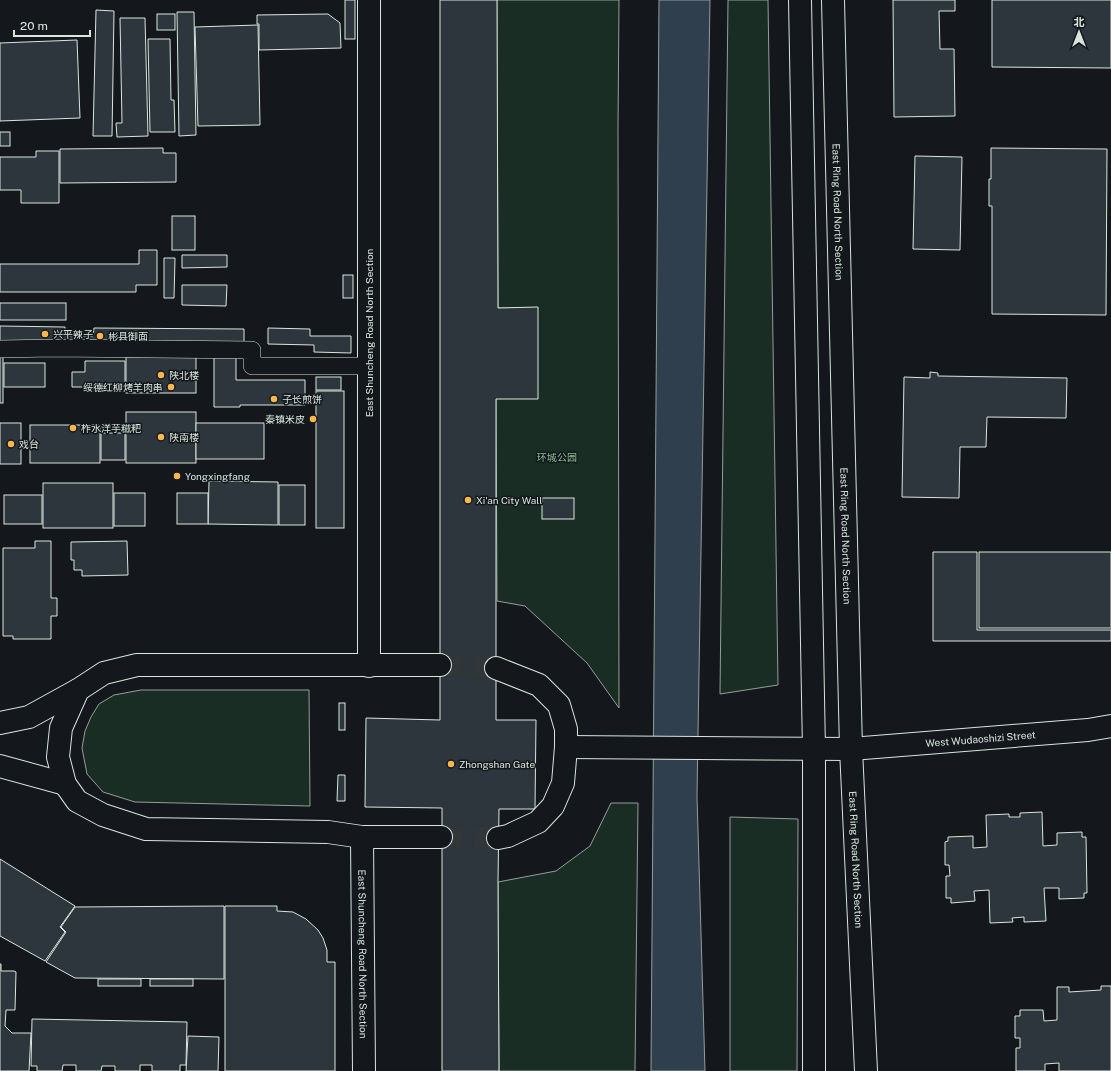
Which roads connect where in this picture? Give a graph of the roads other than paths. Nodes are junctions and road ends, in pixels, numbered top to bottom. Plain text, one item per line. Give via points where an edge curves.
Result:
1 (369, 0) edge
2 (800, 0) edge
3 (834, 0) edge
4 (0, 349) edge
5 (369, 366) junction
6 (440, 665) tunnel mouth
7 (369, 666) junction
8 (496, 668) tunnel mouth
9 (78, 690) junction
10 (0, 723) edge
11 (1111, 726) edge
12 (566, 747) junction
13 (814, 750) junction
14 (851, 750) junction
15 (0, 766) edge
16 (65, 784) junction
17 (362, 837) junction
18 (441, 837) tunnel mouth
19 (498, 838) tunnel mouth
20 (364, 1071) edge
21 (814, 1071) edge
22 (866, 1071) edge

1 - 5 main road, East Shuncheng Road North Section
2 - 13 main road
3 - 14 main road, East Ring Road North Section
4 - 5 street via 252,350 252,366
5 - 7 main road, East Shuncheng Road North Section
6 - 7 main road
7 - 9 main road via 137,665 104,673
8 - 12 main road via 539,685 559,705 566,729
9 - 10 main road via 29,717
9 - 16 main road via 61,728 58,757
11 - 14 main road, West Wudaoshizi Street
12 - 13 main road, West Wudaoshizi Street
12 - 19 main road via 563,783 553,806 538,822
13 - 14 main road, West Wudaoshizi Street
13 - 21 main road
14 - 22 main road, East Ring Road North Section
15 - 16 main road
16 - 17 main road via 77,801 103,815 146,829 328,832
17 - 18 main road
17 - 20 main road, East Shuncheng Road North Section

